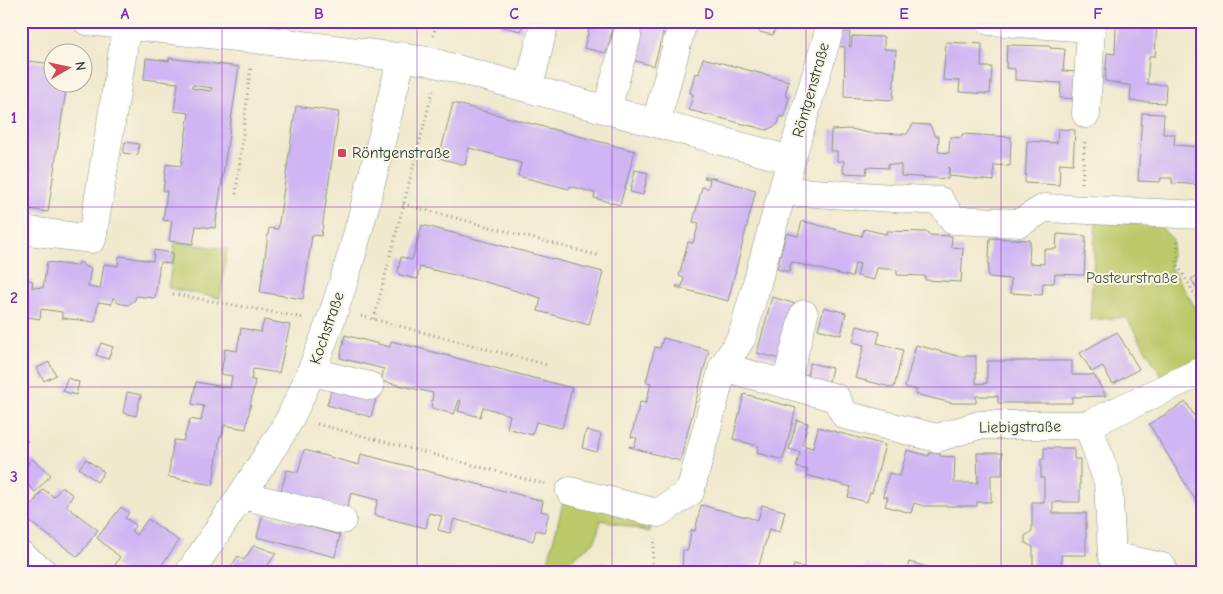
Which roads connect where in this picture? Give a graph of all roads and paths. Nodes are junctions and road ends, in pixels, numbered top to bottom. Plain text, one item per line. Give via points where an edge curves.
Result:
1 (87, 21) edge
2 (545, 21) edge
3 (683, 21) edge
4 (832, 21) edge
5 (990, 21) edge
6 (127, 25) junction
7 (1092, 25) edge
8 (627, 36) dead end
9 (255, 38) junction
10 (402, 56) junction
11 (439, 64) junction
12 (529, 87) junction
13 (607, 109) junction
14 (1086, 114) joint
15 (656, 123) junction
16 (792, 160) junction
17 (783, 191) junction
18 (236, 194) dead end
19 (403, 204) junction
20 (1081, 209) junction
21 (1191, 215) edge
22 (21, 230) edge
23 (600, 256) dead end
24 (173, 294) dead end
25 (1202, 307) edge
26 (804, 314) dead end
27 (334, 316) junction
28 (374, 319) junction
29 (548, 365) dead end
30 (723, 368) junction
31 (1202, 371) edge
32 (312, 372) junction
33 (786, 384) junction
34 (370, 386) dead end
35 (291, 416) junction
36 (1088, 425) junction
37 (570, 491) joint
38 (242, 495) junction
39 (658, 513) junction
40 (342, 520) dead end
41 (21, 555) edge
42 (44, 573) edge
43 (189, 573) edge
44 (651, 573) edge
45 (1163, 573) edge

1 - 6 street, Röntgenstraße
2 - 12 street
3 - 15 street
4 - 16 street, Röntgenstraße
5 - 7 street
6 - 9 street, Röntgenstraße
6 - 22 street via 92,239
7 - 14 street
8 - 13 street
9 - 10 street, Röntgenstraße
9 - 18 path
10 - 11 street, Röntgenstraße
10 - 27 street, Kochstraße
11 - 12 street, Röntgenstraße
11 - 19 path
12 - 13 street, Röntgenstraße
13 - 15 street, Röntgenstraße
14 - 20 path
15 - 16 street, Röntgenstraße
16 - 17 street, Röntgenstraße
17 - 20 street via 940,201 953,220 1020,224 1044,208
17 - 30 street via 742,337
19 - 23 path
19 - 28 path
20 - 21 street
21 - 25 path via 1177,264
24 - 27 path
26 - 33 street
27 - 28 path
27 - 32 street, Kochstraße
28 - 29 path
30 - 33 street, Liebigstraße
30 - 39 street via 690,492
31 - 36 street, Liebigstraße
32 - 34 street
32 - 35 street, Kochstraße
33 - 36 street, Liebigstraße via 836,398 845,415 937,438 979,425
35 - 37 path
35 - 38 street, Kochstraße
36 - 45 street via 1108,482 1112,556 1162,567
37 - 39 street
38 - 40 street
38 - 43 street, Kochstraße
39 - 44 path
41 - 42 street

